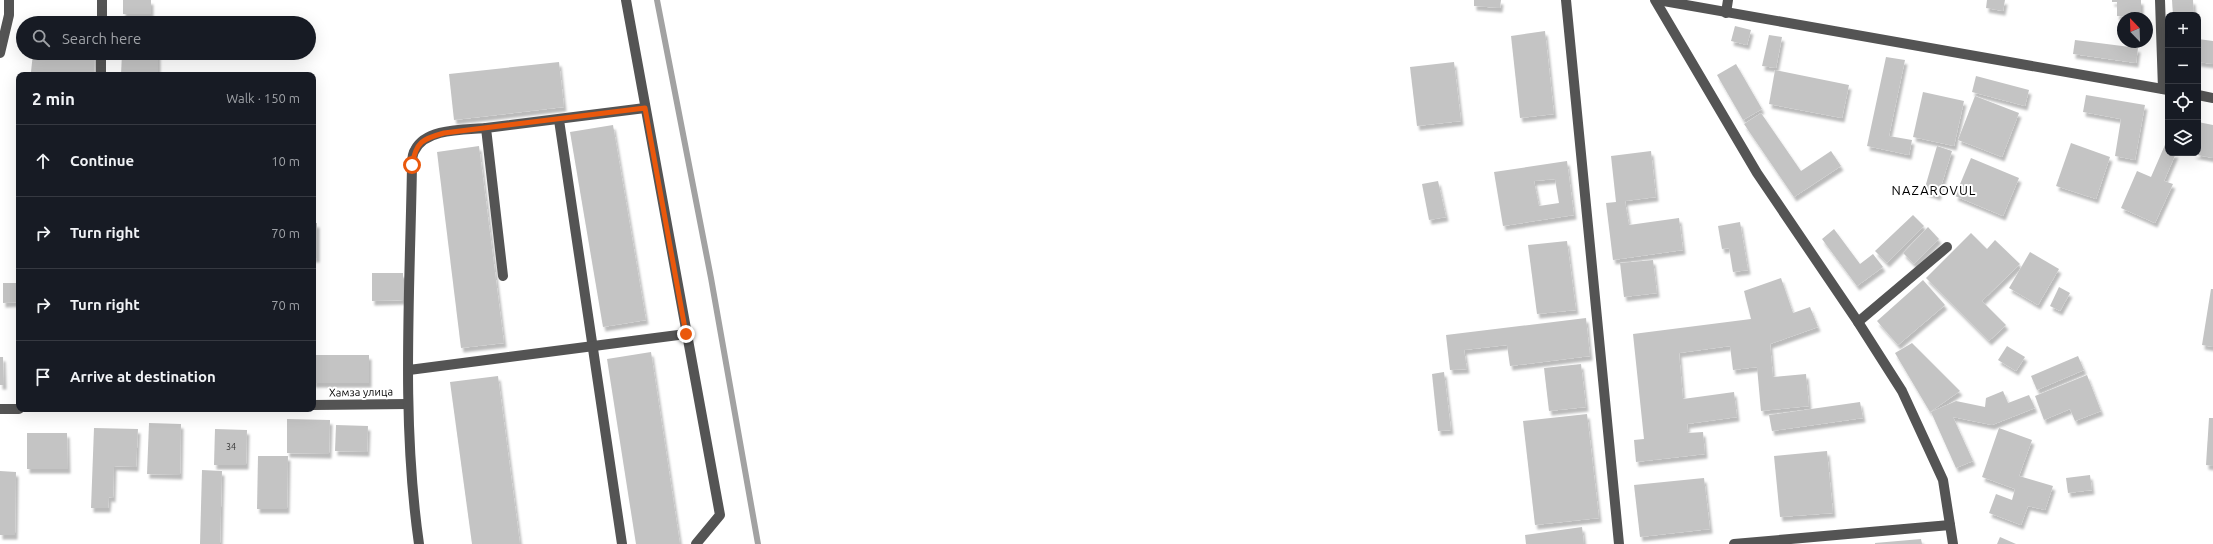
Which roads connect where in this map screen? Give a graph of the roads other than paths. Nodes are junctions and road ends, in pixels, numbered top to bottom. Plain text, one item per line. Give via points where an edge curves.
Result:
1 (9, 0) edge
2 (102, 0) edge
3 (626, 0) edge
4 (1566, 0) edge
5 (1657, 0) edge
6 (1728, 0) edge
7 (2160, 0) edge
8 (1726, 13) junction
9 (102, 16) edge
10 (0, 53) edge
11 (101, 60) edge
12 (101, 72) edge
13 (2166, 84) edge
14 (2165, 90) edge
15 (2201, 96) edge
16 (2213, 98) edge
17 (645, 108) junction
18 (559, 120) junction
19 (486, 128) junction
20 (1947, 247) dead end
21 (503, 276) dead end
22 (1858, 322) junction
23 (686, 334) junction
24 (592, 346) junction
25 (408, 370) junction
26 (408, 404) junction
27 (316, 405) edge
28 (0, 409) edge
29 (16, 409) edge
30 (1950, 525) junction
31 (419, 544) edge
32 (622, 544) edge
33 (696, 544) edge
34 (1619, 544) edge
35 (1734, 544) edge
36 (1953, 544) edge

1 - 10 street via 9,15
2 - 9 street
3 - 17 street
4 - 34 street
5 - 8 street
5 - 22 street via 1757,173
6 - 8 street
7 - 13 street
8 - 14 street
11 - 12 street
15 - 16 street
17 - 18 street
17 - 23 street
18 - 19 street
18 - 24 street
19 - 21 street
19 - 25 street via 444,133 425,139 414,150
20 - 22 street
22 - 30 street via 1902,391 1943,480
23 - 24 street
23 - 33 street via 720,515
24 - 25 street
24 - 32 street
25 - 26 street
26 - 27 street, Хамза улица
26 - 31 street via 413,503
28 - 29 street
30 - 35 street
30 - 36 street

